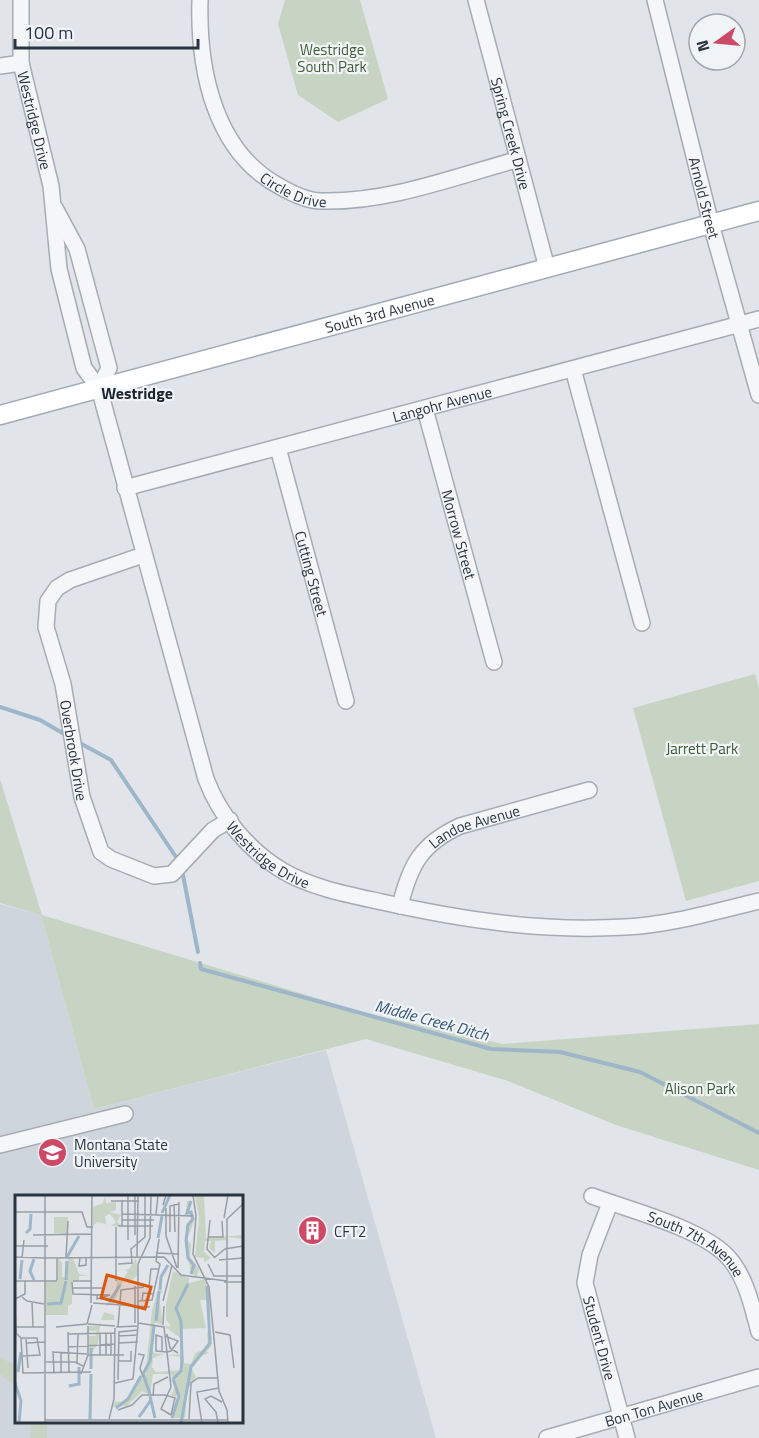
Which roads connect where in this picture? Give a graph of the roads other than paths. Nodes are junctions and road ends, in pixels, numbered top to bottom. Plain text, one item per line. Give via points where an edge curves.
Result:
1 (21, 0) edge
2 (200, 0) edge
3 (476, 0) edge
4 (655, 0) edge
5 (21, 63) junction
6 (0, 66) edge
7 (516, 160) junction
8 (53, 204) junction
9 (759, 211) edge
10 (711, 224) junction
11 (547, 268) junction
12 (759, 319) edge
13 (739, 324) junction
14 (573, 369) junction
15 (99, 388) junction
16 (759, 395) edge
17 (426, 409) junction
18 (0, 415) edge
19 (278, 448) junction
20 (125, 488) junction
21 (143, 555) junction
22 (642, 623) dead end
23 (494, 662) dead end
24 (346, 701) dead end
25 (589, 790) dead end
26 (230, 820) junction
27 (759, 901) edge
28 (400, 906) junction
29 (125, 1114) dead end
30 (0, 1145) edge
31 (592, 1196) dead end
32 (610, 1203) junction
33 (759, 1332) edge
34 (759, 1377) edge
35 (621, 1417) junction
36 (547, 1438) edge
37 (627, 1438) edge

1 - 5 street, Westridge Drive
2 - 7 street, Circle Drive via 201,50 225,134 261,177 289,192 318,201 372,197
3 - 7 street, Spring Creek Drive
4 - 10 street, Arnold Street
5 - 6 street
5 - 8 street, Westridge Drive
7 - 11 street, Spring Creek Drive
8 - 15 street, Westridge Drive via 59,269 84,368
8 - 15 street, Westridge Drive via 77,249 109,368
9 - 10 main road, South 3rd Avenue
10 - 11 main road, South 3rd Avenue
10 - 13 street, Arnold Street
11 - 15 main road, South 3rd Avenue
12 - 13 street, Langohr Avenue
13 - 14 street, Langohr Avenue
13 - 16 street, Arnold Street
14 - 17 street, Langohr Avenue
14 - 22 street
15 - 18 main road, South 3rd Avenue
15 - 20 street, Westridge Drive
17 - 19 street, Langohr Avenue
17 - 23 street, Morrow Street
19 - 20 street, Langohr Avenue
19 - 24 street, Cutting Street
20 - 21 street, Westridge Drive
21 - 26 street, Westridge Drive via 206,779 216,804
21 - 26 street, Overbrook Drive via 70,580 57,588 48,601 46,627 63,684 82,797 101,852 154,876 172,874 213,830
25 - 28 street, Landoe Avenue via 460,826 444,834 418,856
26 - 28 street, Westridge Drive via 248,844 285,872 340,892
27 - 28 street, Westridge Drive via 627,927 553,928 482,922
29 - 30 street
31 - 32 street, South 7th Avenue
32 - 33 street, South 7th Avenue via 699,1236 728,1256 746,1287
32 - 35 street, Student Drive via 590,1255 585,1283
34 - 35 street, Bon Ton Avenue
35 - 36 street, Bon Ton Avenue
35 - 37 street, Student Drive

